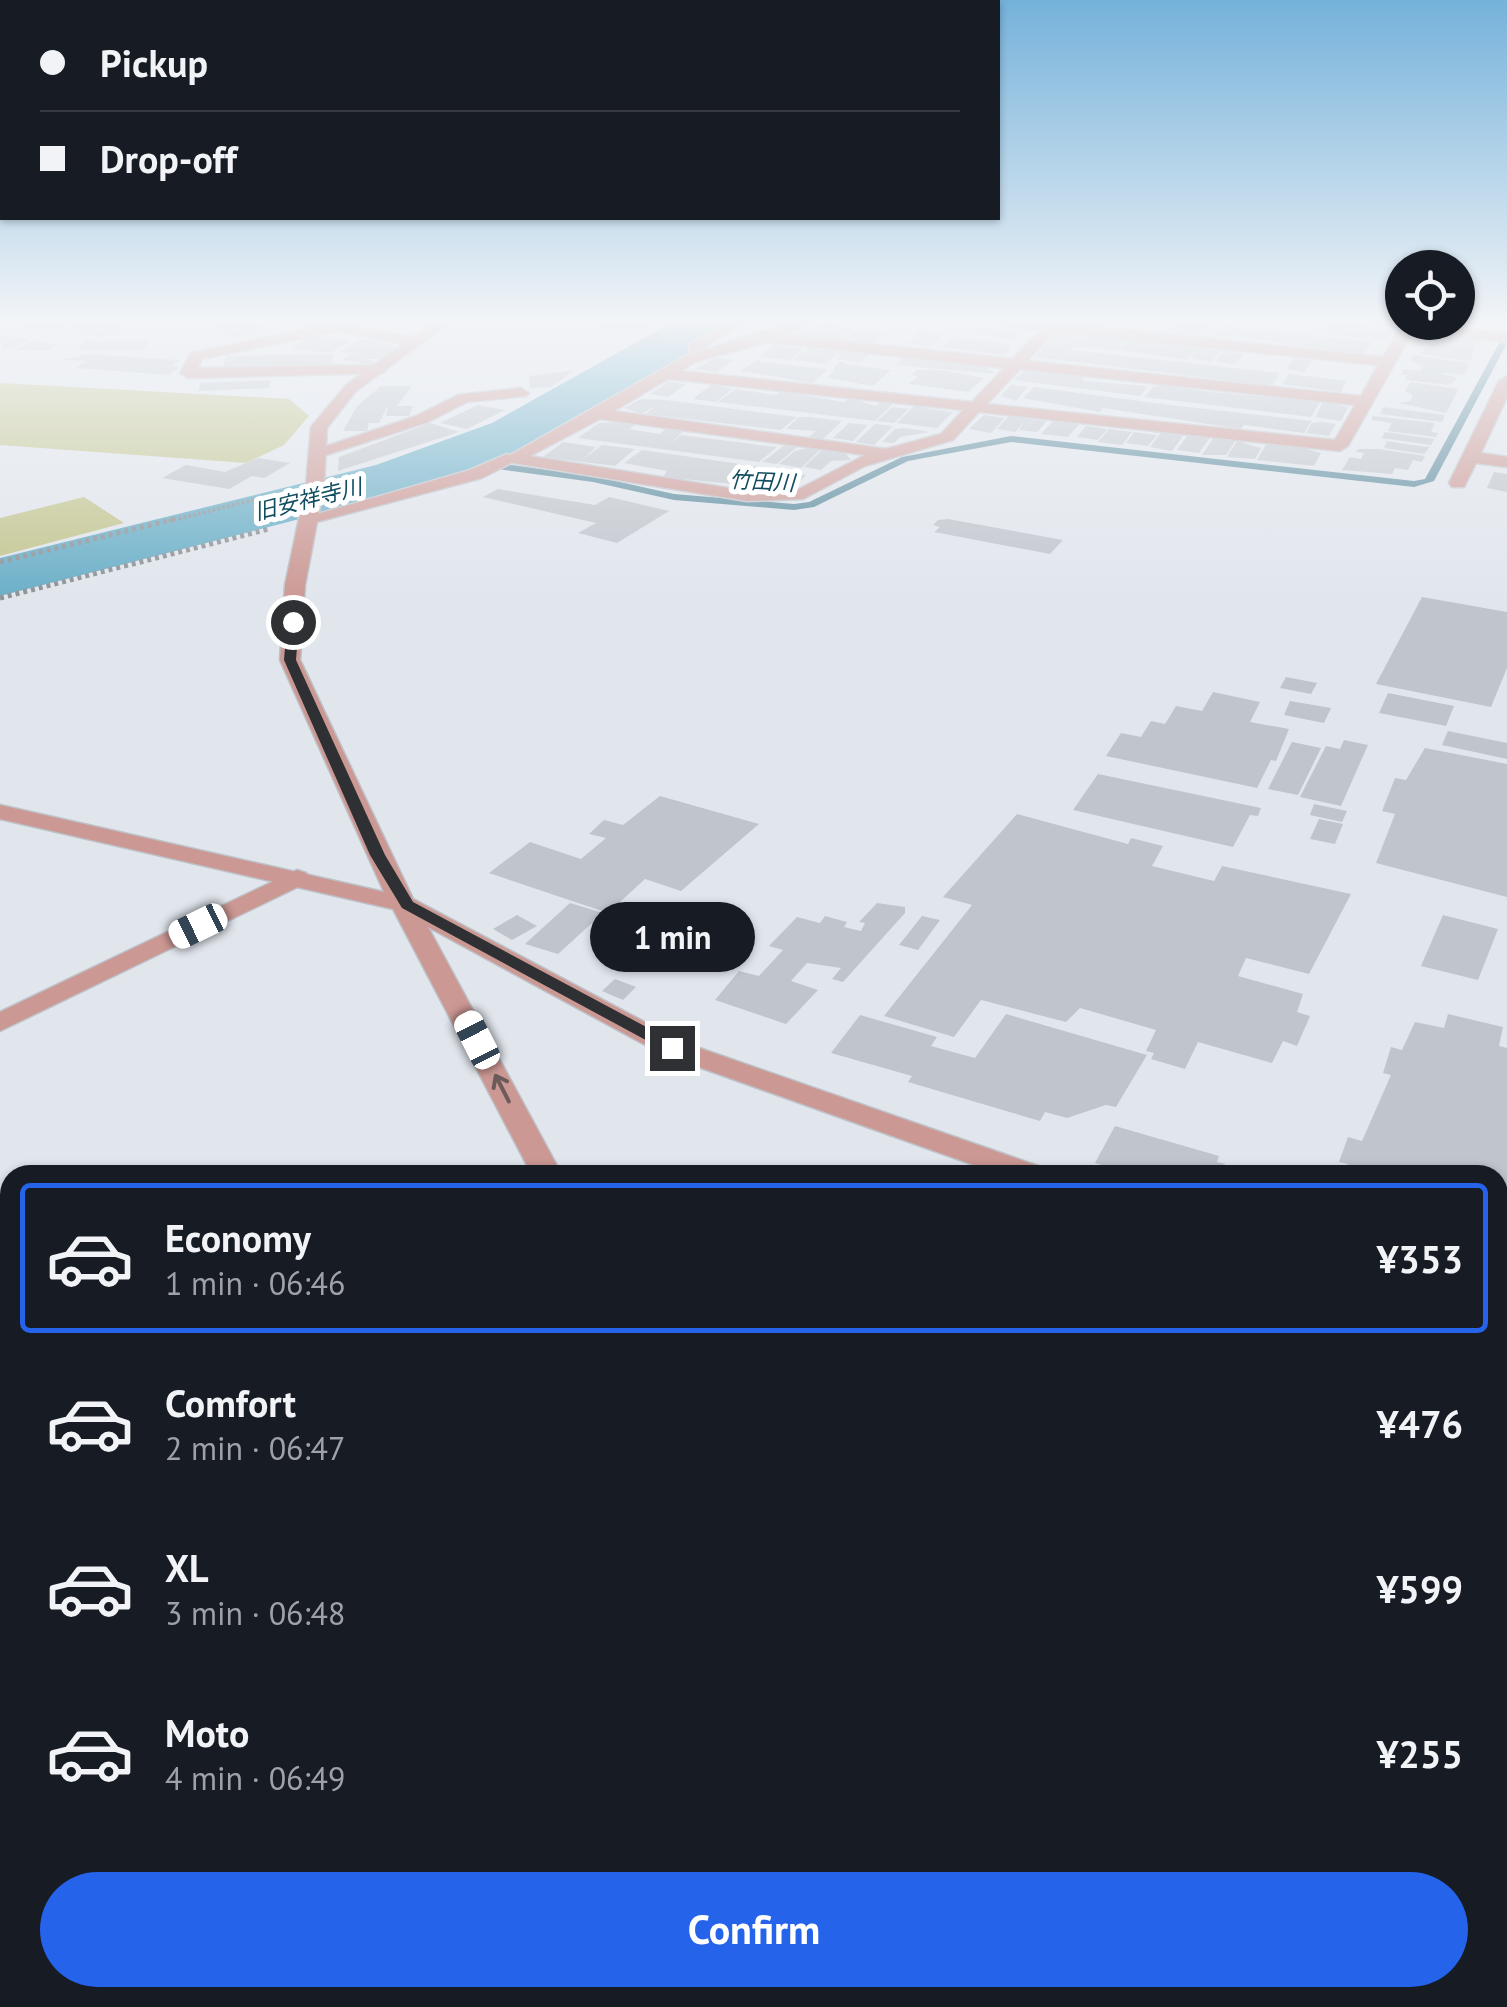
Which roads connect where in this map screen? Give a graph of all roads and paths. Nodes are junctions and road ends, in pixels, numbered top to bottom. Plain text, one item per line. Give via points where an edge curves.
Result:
1 (327, 417) edge
2 (427, 417) edge
3 (593, 417) edge
4 (618, 417) edge
5 (964, 417) edge
6 (1072, 417) edge
7 (1355, 417) edge
8 (1498, 417) edge
9 (317, 452) junction
10 (890, 453) junction
11 (1470, 457) junction
12 (509, 460) junction
13 (1507, 462) edge
14 (1458, 482) dead end
15 (315, 485) junction
16 (309, 519) junction
17 (0, 562) edge
18 (0, 598) edge
19 (0, 812) edge
20 (296, 878) junction
21 (407, 904) junction
22 (0, 1024) edge
23 (541, 1165) edge
24 (1004, 1165) edge

1 - 9 street via 319,427
2 - 9 street
3 - 12 street
4 - 10 street
5 - 10 street via 946,436
6 - 7 street via 1340,446
8 - 11 street
9 - 15 street
10 - 12 street via 858,462 803,494 747,496
11 - 13 street
11 - 14 street
12 - 16 street
15 - 16 street
15 - 17 path
16 - 18 path
16 - 21 street via 295,584 290,660 377,855
19 - 20 street
20 - 21 street
20 - 22 street
23 -> 21 street
21 - 24 street via 672,1048

